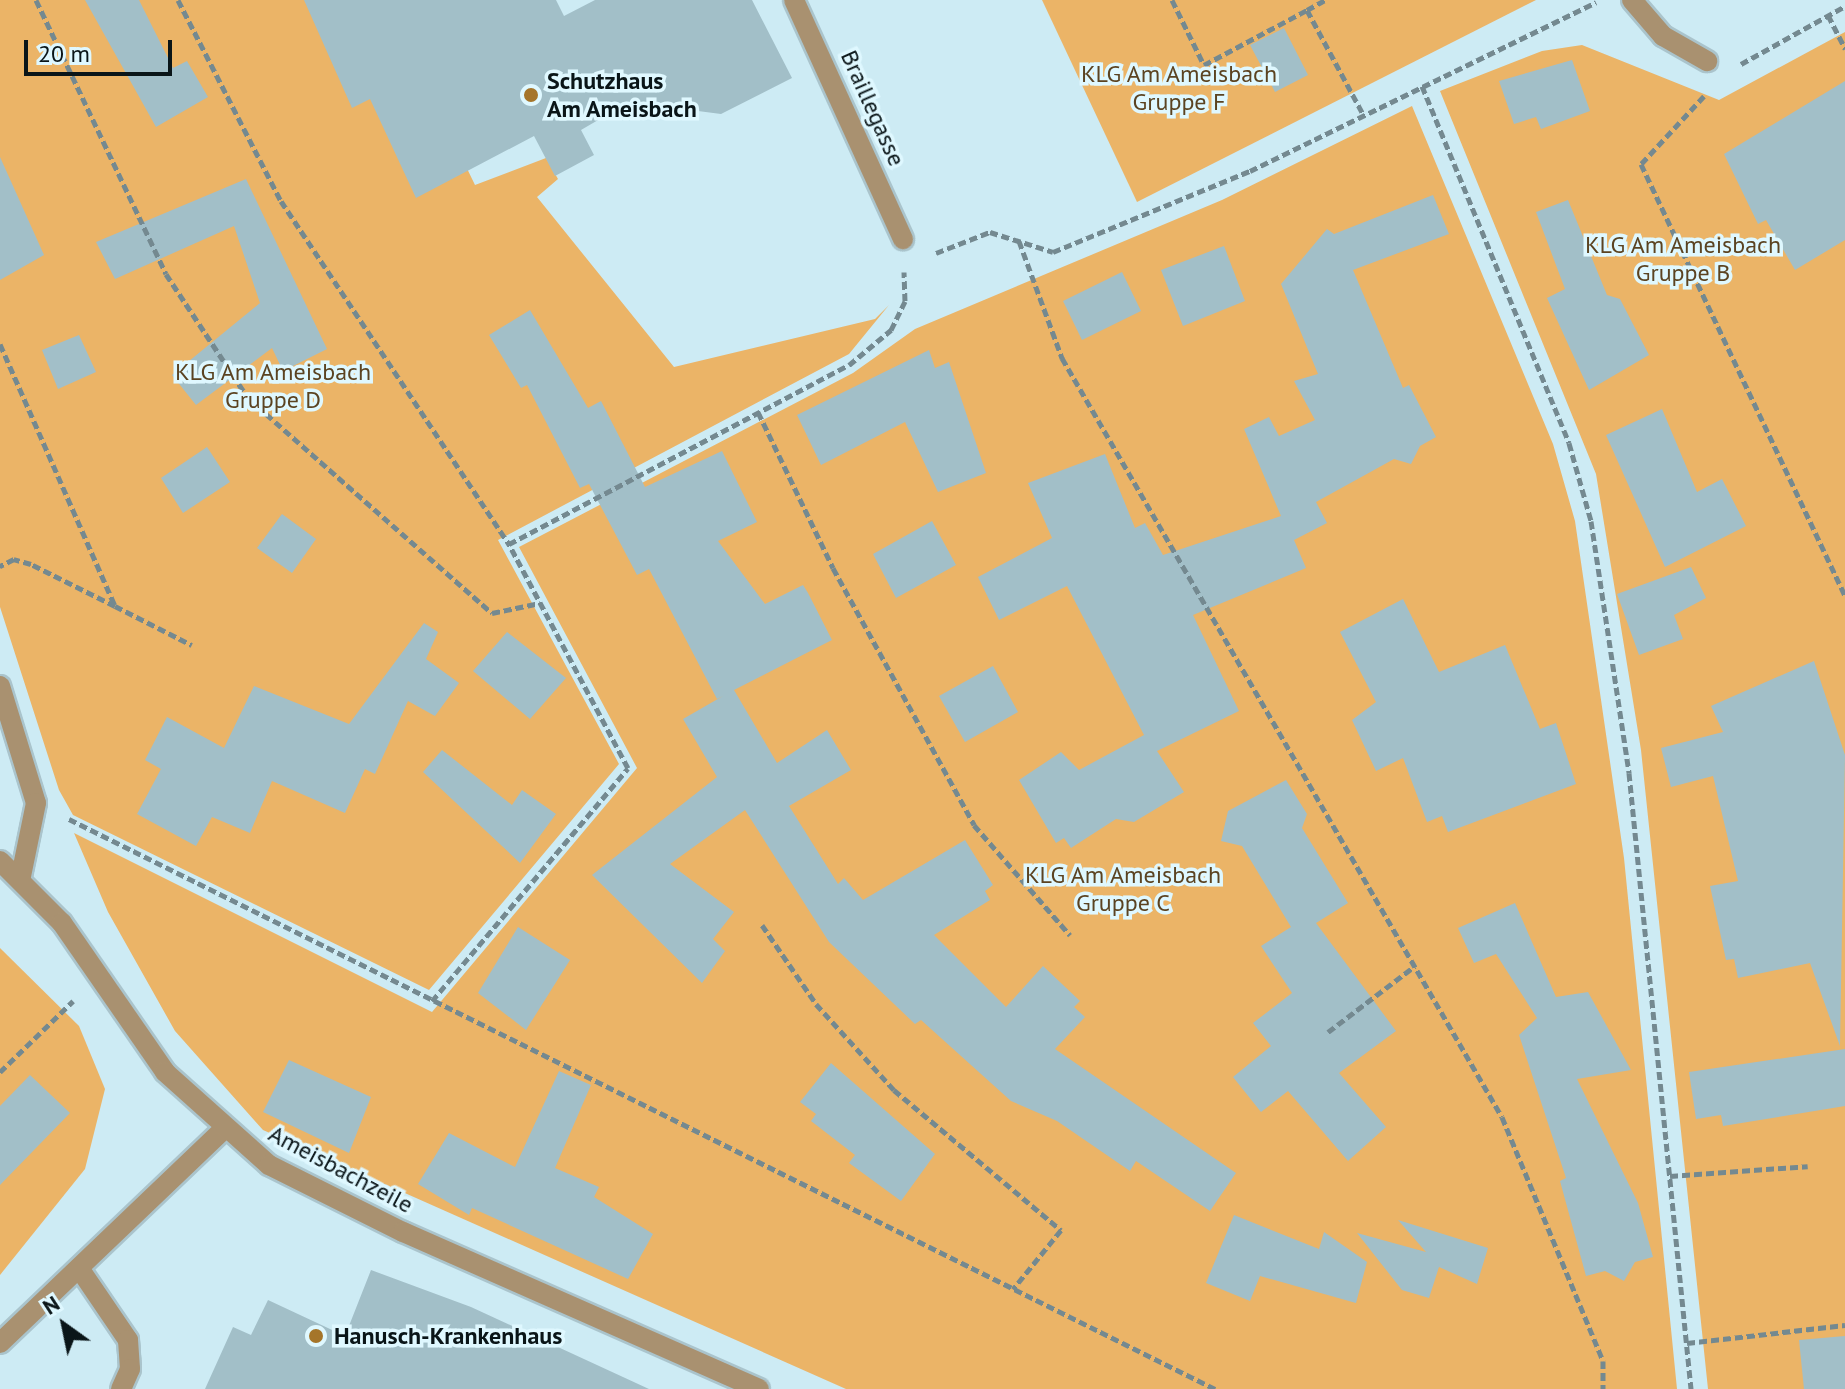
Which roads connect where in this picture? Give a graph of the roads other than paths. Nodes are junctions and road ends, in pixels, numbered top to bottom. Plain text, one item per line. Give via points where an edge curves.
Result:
1 (794, 0) edge
2 (1632, 0) edge
3 (1707, 61) road end
4 (903, 239) road end
5 (0, 686) edge
6 (0, 861) edge
7 (21, 876) junction
8 (223, 1130) junction
9 (79, 1268) junction
10 (0, 1343) edge
11 (121, 1389) edge
12 (759, 1389) edge

1 - 4 street, Braillegasse
2 - 3 street via 1663,36
5 - 7 street via 36,803
6 - 7 street, Ameisbachzeile
7 - 8 street, Ameisbachzeile via 165,1072
8 - 9 street
8 - 12 street, Ameisbachzeile via 269,1165 340,1202
9 - 10 street
9 - 11 street via 128,1340 130,1369

